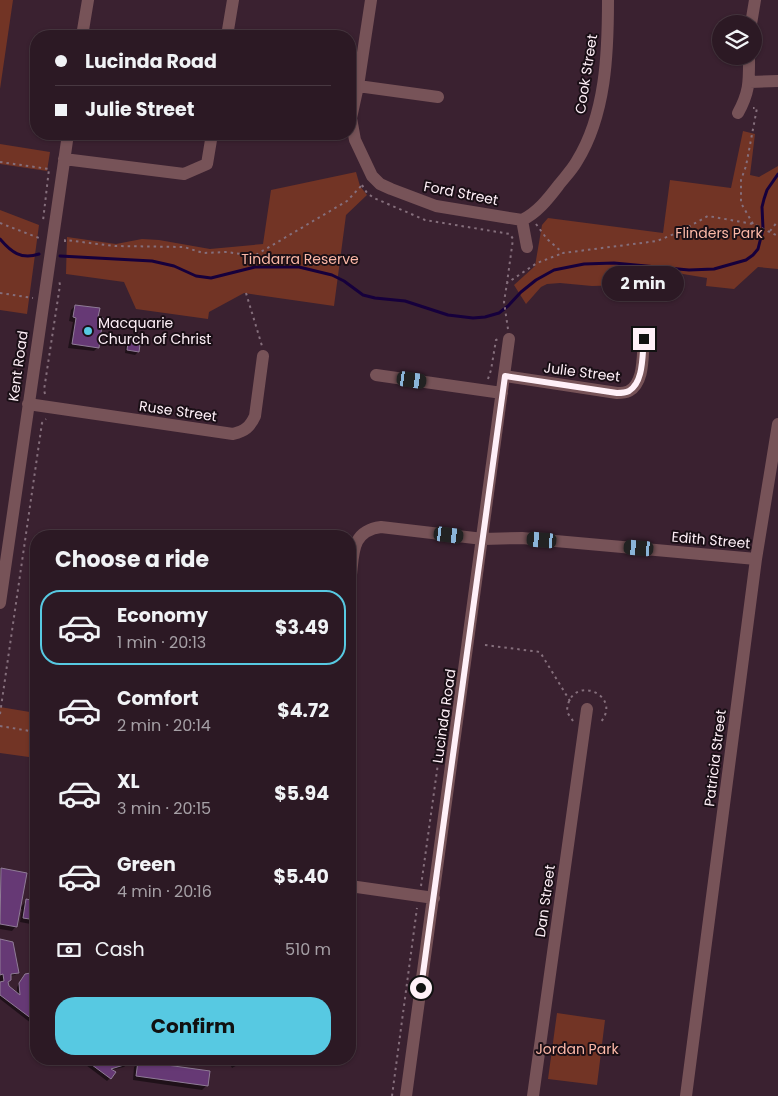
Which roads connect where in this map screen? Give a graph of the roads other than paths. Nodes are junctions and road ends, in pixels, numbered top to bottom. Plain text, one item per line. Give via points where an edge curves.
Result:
1 (88, 0) edge
2 (233, 0) edge
3 (371, 0) edge
4 (608, 0) edge
5 (755, 0) edge
6 (752, 15) edge
7 (83, 30) edge
8 (228, 30) edge
9 (749, 65) edge
10 (778, 81) edge
11 (750, 82) junction
12 (358, 86) junction
13 (356, 95) edge
14 (438, 97) dead end
15 (739, 111) road end
16 (67, 140) edge
17 (211, 140) edge
18 (355, 140) edge
19 (64, 159) junction
20 (526, 218) junction
21 (526, 247) dead end
22 (509, 335) road end
23 (644, 339) dead end
24 (263, 356) road end
25 (376, 375) dead end
26 (505, 376) junction
27 (502, 393) junction
28 (28, 404) junction
29 (778, 424) edge
30 (483, 539) junction
31 (356, 543) edge
32 (756, 559) junction
33 (0, 604) edge
34 (587, 709) dead end
35 (356, 887) edge
36 (434, 898) junction
37 (406, 1096) edge
38 (533, 1096) edge
39 (686, 1096) edge

1 - 7 street
2 - 8 street
3 - 12 street
4 - 20 street, Cook Street via 608,43 599,107 590,134 577,161 549,198
5 - 6 street
9 - 11 street
10 - 11 street
11 - 15 street
12 - 13 street, Ford Street
12 - 14 street
16 - 19 street, Kent Road
17 - 19 street via 207,164 184,174
18 - 20 street, Ford Street via 372,176 380,184 436,206
19 - 28 street, Kent Road
20 - 21 street
22 - 26 street, Lucinda Road
23 - 26 street, Julie Street via 637,383 628,392
24 - 28 street, Ruse Street via 255,416 244,431 233,434
25 - 27 street
26 - 27 street, Lucinda Road
27 - 30 street, Lucinda Road
28 - 33 street, Kent Road
29 - 32 street, Patricia Street
30 - 31 street, Edith Street via 381,527 370,528
30 - 32 street, Edith Street via 522,538
30 - 36 street, Lucinda Road
32 - 39 street, Patricia Street
34 - 38 street, Dan Street
35 - 36 street
36 - 37 street, Lucinda Road

